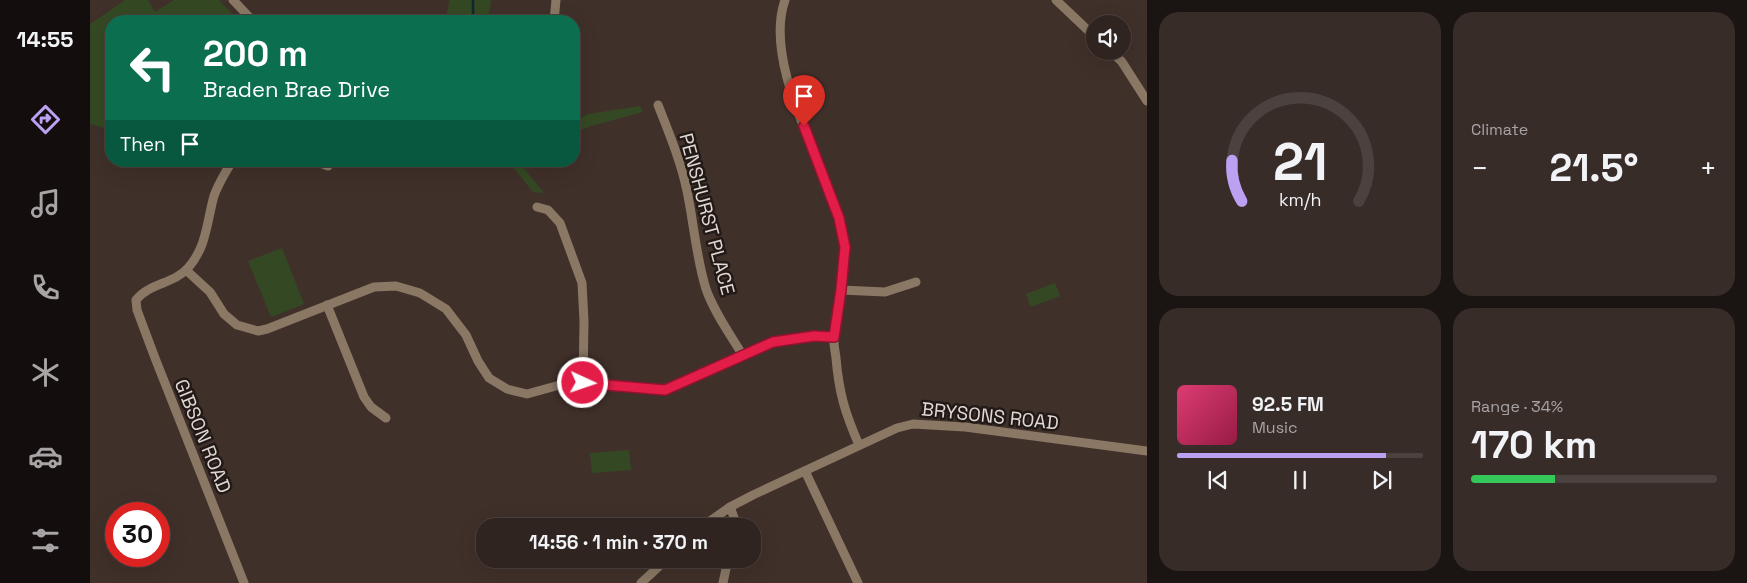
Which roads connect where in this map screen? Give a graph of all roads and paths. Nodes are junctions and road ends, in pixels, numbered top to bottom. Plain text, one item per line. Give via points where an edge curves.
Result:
1 (233, 0) edge
2 (556, 0) edge
3 (784, 0) edge
4 (1056, 0) edge
5 (247, 15) edge
6 (555, 15) edge
7 (1086, 28) edge
8 (1120, 60) edge
9 (1147, 101) edge
10 (658, 105) dead end
11 (229, 167) edge
12 (537, 207) dead end
13 (186, 270) junction
14 (916, 282) dead end
15 (841, 290) junction
16 (327, 306) junction
17 (834, 337) junction
18 (743, 356) junction
19 (583, 383) junction
20 (386, 418) dead end
21 (859, 445) junction
22 (1147, 451) edge
23 (805, 471) junction
24 (730, 507) junction
25 (715, 518) edge
26 (734, 518) edge
27 (657, 568) edge
28 (726, 568) edge
29 (244, 583) edge
30 (641, 583) edge
31 (723, 583) edge
32 (858, 583) edge

1 - 5 street
2 - 6 street
3 - 15 street via 780,24 790,88 839,218 845,247
4 - 7 street
8 - 9 street
10 - 18 street, PENSHURST PLACE via 687,191 695,244 707,290
11 - 13 street via 215,195 204,241
12 - 19 street via 548,210 560,223 582,283
13 - 16 street via 210,292 224,314 237,325 258,331
13 - 29 street, GIBSON ROAD via 142,292 136,300 137,310
14 - 15 street via 885,292
15 - 17 street
16 - 19 street via 374,287 396,286 420,293 446,309 466,335 489,378 507,390 527,394 567,383
16 - 20 street via 364,397
17 - 18 street via 814,336 773,342
17 - 21 street via 838,386
18 - 19 street via 665,390
21 - 22 street, BRYSONS ROAD via 897,428 926,424
21 - 23 street, BRYSONS ROAD
23 - 24 street, BRYSONS ROAD
23 - 32 street
24 - 25 street, BRYSONS ROAD
24 - 26 street
27 - 30 street
28 - 31 street

